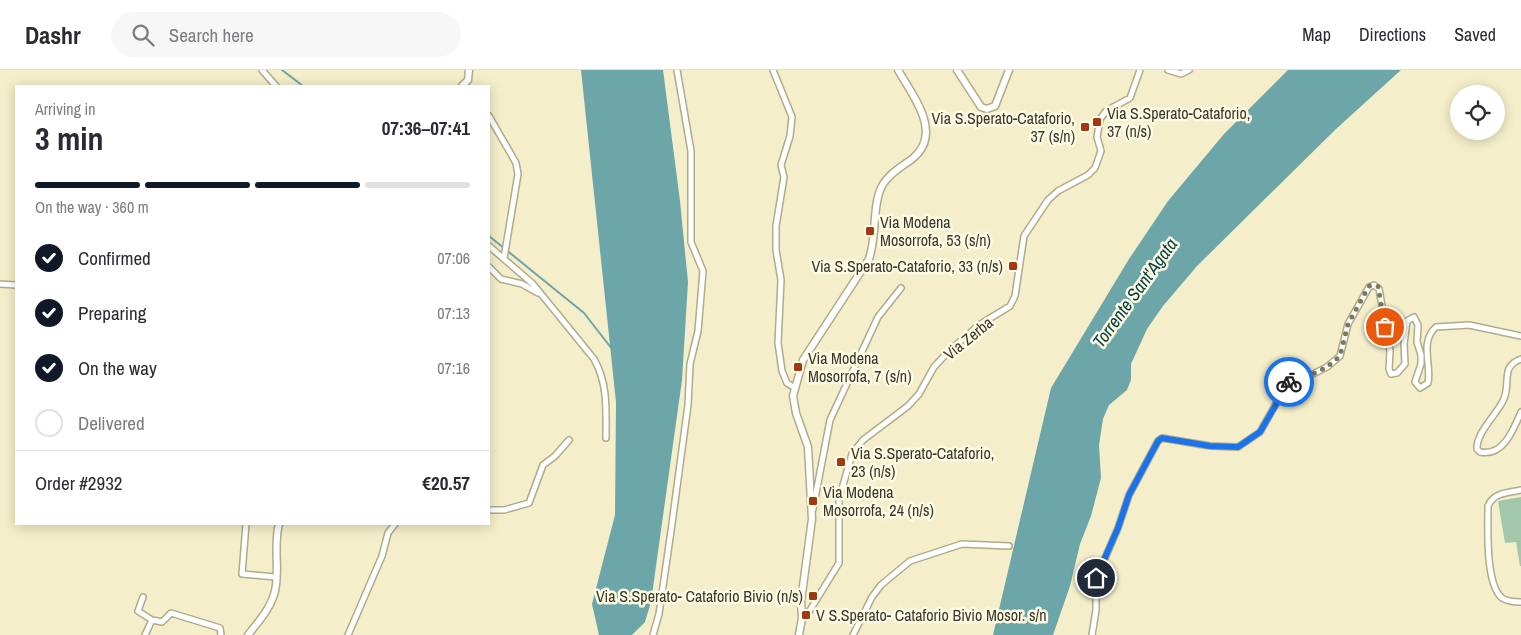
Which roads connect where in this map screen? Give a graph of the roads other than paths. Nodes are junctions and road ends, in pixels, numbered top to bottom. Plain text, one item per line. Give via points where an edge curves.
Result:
1 (262, 70) edge
2 (469, 70) edge
3 (676, 70) edge
4 (773, 70) edge
5 (898, 70) edge
6 (957, 70) edge
7 (1009, 70) edge
8 (1140, 70) edge
9 (1168, 70) edge
10 (1189, 70) edge
11 (470, 83) edge
12 (275, 85) edge
13 (490, 118) edge
14 (490, 247) edge
15 (504, 256) junction
16 (490, 268) edge
17 (0, 284) edge
18 (15, 285) edge
19 (900, 288) dead end
20 (539, 294) junction
21 (1521, 336) edge
22 (1521, 359) edge
23 (795, 388) junction
24 (1521, 412) edge
25 (606, 438) dead end
26 (570, 440) dead end
27 (1521, 490) edge
28 (490, 510) edge
29 (812, 518) junction
30 (246, 525) edge
31 (279, 525) edge
32 (394, 525) edge
33 (1009, 546) dead end
34 (275, 577) junction
35 (143, 597) dead end
36 (1521, 602) edge
37 (802, 618) junction
38 (152, 620) junction
39 (145, 635) edge
40 (221, 635) edge
41 (248, 635) edge
42 (348, 635) edge
43 (652, 635) edge
44 (798, 635) edge
45 (853, 635) edge
46 (1092, 635) edge

1 - 12 street
2 - 11 street
3 - 43 street via 691,151 691,242 703,271 698,331 690,364 688,405 660,614
4 - 23 street via 792,117 781,165 784,177 776,226 776,250 782,280 778,343 786,383
5 - 23 street via 922,112 927,127 925,139 916,155 882,187 877,200 875,243 869,259 804,360
6 - 7 street via 980,107 987,109 995,106
8 - 37 street, Via Zerba via 1130,98 1106,111 1100,119 1097,128 1100,160 1095,168 1048,200 1024,236 1015,296 1010,306 979,325 948,352 908,406 862,440 852,454 839,499 839,563
9 - 10 street via 1181,74
13 - 15 street via 516,163 518,174
14 - 15 street
15 - 20 street via 534,284
16 - 20 street via 501,279 522,284
17 - 18 street
19 - 29 street via 878,317 830,420
20 - 25 street via 599,368 606,393
21 - 46 street via 1469,325 1436,327 1432,330 1426,352 1430,374 1428,383 1420,388 1416,382 1421,364 1417,320 1414,317 1407,321 1405,364 1397,373 1391,374 1379,289 1378,286 1369,286 1348,324 1340,356 1305,378 1289,381 1260,432 1246,443 1232,448 1162,438 1158,441 1129,495 1096,578
22 - 24 street via 1512,362 1507,370 1506,394 1478,440 1477,449 1490,452 1503,444 1514,431
23 - 29 street via 796,413 808,447
26 - 28 street via 544,465 528,503 504,510
27 - 36 street via 1496,495 1488,506 1488,556 1495,587 1508,601
29 - 37 street via 800,601
30 - 34 street via 242,574
31 - 34 street
32 - 42 street via 388,533 382,556
33 - 45 street via 962,544 910,562 872,597
34 - 41 street via 269,608
35 - 38 street via 138,611
37 - 44 street
38 - 39 street
38 - 40 street via 162,622 171,613 220,628

